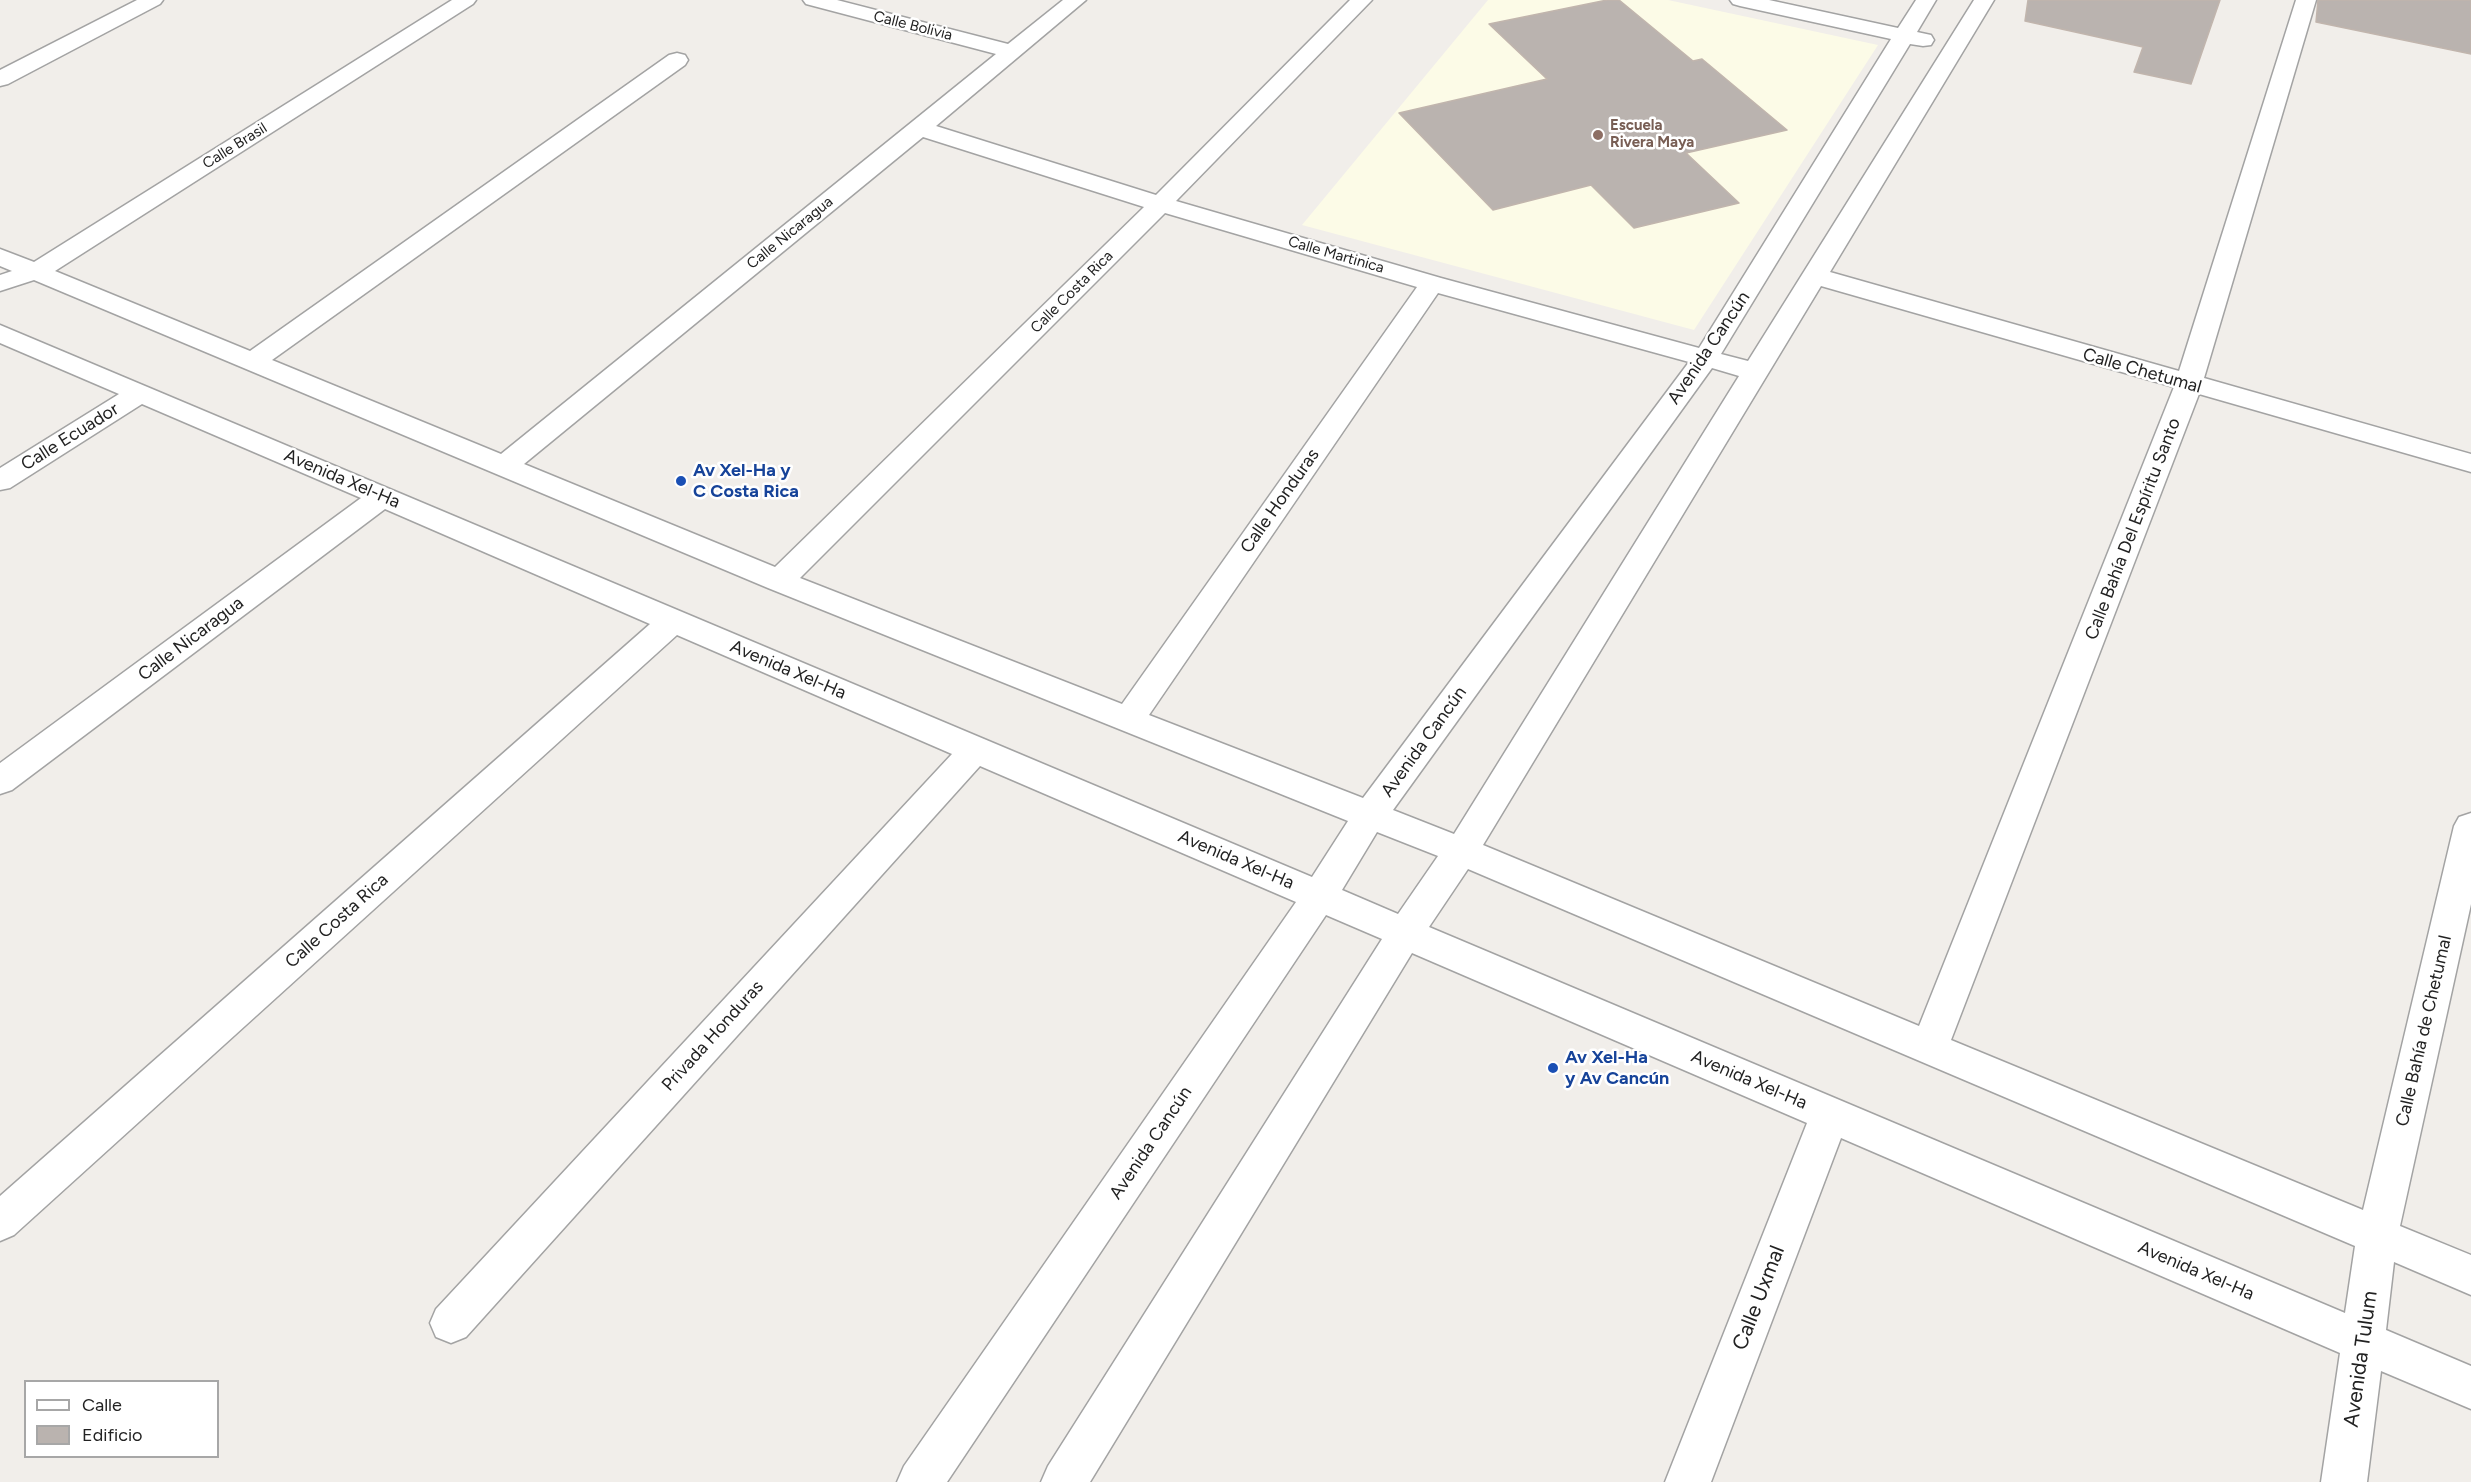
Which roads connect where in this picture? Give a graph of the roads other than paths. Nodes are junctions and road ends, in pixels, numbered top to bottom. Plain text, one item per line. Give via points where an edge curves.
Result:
1 (153, 0) edge
2 (466, 0) edge
3 (813, 0) edge
4 (1076, 0) edge
5 (1362, 0) edge
6 (1740, 0) edge
7 (1926, 0) edge
8 (1984, 0) edge
9 (2306, 0) edge
10 (1904, 36) junction
11 (1953, 48) junction
12 (1012, 51) junction
13 (677, 60) dead end
14 (0, 79) edge
15 (919, 128) junction
16 (1160, 204) junction
17 (0, 257) edge
18 (37, 271) junction
19 (1815, 276) junction
20 (0, 283) edge
21 (1432, 283) junction
22 (0, 333) edge
23 (1705, 359) junction
24 (252, 362) junction
25 (1756, 372) junction
26 (2190, 384) junction
27 (140, 393) junction
28 (2471, 463) edge
29 (503, 467) junction
30 (0, 481) edge
31 (383, 496) junction
32 (779, 581) junction
33 (673, 621) junction
34 (1129, 719) junction
35 (975, 750) junction
36 (0, 781) edge
37 (1370, 815) junction
38 (2471, 826) edge
39 (1461, 851) junction
40 (1320, 895) junction
41 (1405, 933) junction
42 (1929, 1048) junction
43 (1830, 1114) junction
44 (0, 1222) edge
45 (2377, 1236) junction
46 (2471, 1275) edge
47 (451, 1323) dead end
48 (2364, 1343) junction
49 (2471, 1388) edge
50 (920, 1482) edge
51 (1064, 1482) edge
52 (1689, 1482) edge
53 (2344, 1482) edge

1 - 14 street
2 - 18 street, Calle Brasil
3 - 12 street, Calle Bolivia
4 - 12 street, Calle Nicaragua
5 - 16 street, Calle Costa Rica
6 - 10 street
7 - 10 street, Avenida Cancún
8 - 11 street
9 - 26 street, Calle Bahía Del Espíritu Santo
10 - 11 street
10 - 23 street, Avenida Cancún
11 - 19 street
12 - 15 street, Calle Nicaragua
13 - 24 street
15 - 16 street, Calle Martinica
15 - 29 street, Calle Nicaragua
16 - 21 street, Calle Martinica
16 - 32 street, Calle Costa Rica
17 - 18 street
18 - 20 street, Calle Brasil
18 - 24 street
19 - 25 street
19 - 26 street, Calle Chetumal
21 - 23 street, Calle Martinica
21 - 34 street, Calle Honduras
22 - 27 street, Avenida Xel-Ha
23 - 25 street, Calle Martinica
23 - 37 street, Avenida Cancún
24 - 29 street
25 - 39 street
26 - 28 street, Calle Chetumal
26 - 42 street, Calle Bahía Del Espíritu Santo
27 - 30 street, Calle Ecuador
27 - 31 street, Avenida Xel-Ha
29 - 32 street
31 - 33 street, Avenida Xel-Ha
31 - 36 street, Calle Nicaragua
32 - 34 street
33 - 35 street, Avenida Xel-Ha
33 - 44 street, Calle Costa Rica
34 - 37 street
35 - 40 street, Avenida Xel-Ha
35 - 47 street, Privada Honduras
37 - 39 street
37 - 40 street, Avenida Cancún
38 - 45 street, Calle Bahía de Chetumal
39 - 41 street
39 - 42 street
40 - 41 street, Avenida Xel-Ha
40 - 50 street, Avenida Cancún
41 - 43 street, Avenida Xel-Ha
41 - 51 street
42 - 45 street
43 - 48 street, Avenida Xel-Ha
43 - 52 street, Calle Uxmal
45 - 46 street
45 - 48 street, Avenida Tulum
48 - 49 street, Avenida Xel-Ha
48 - 53 street, Avenida Tulum

